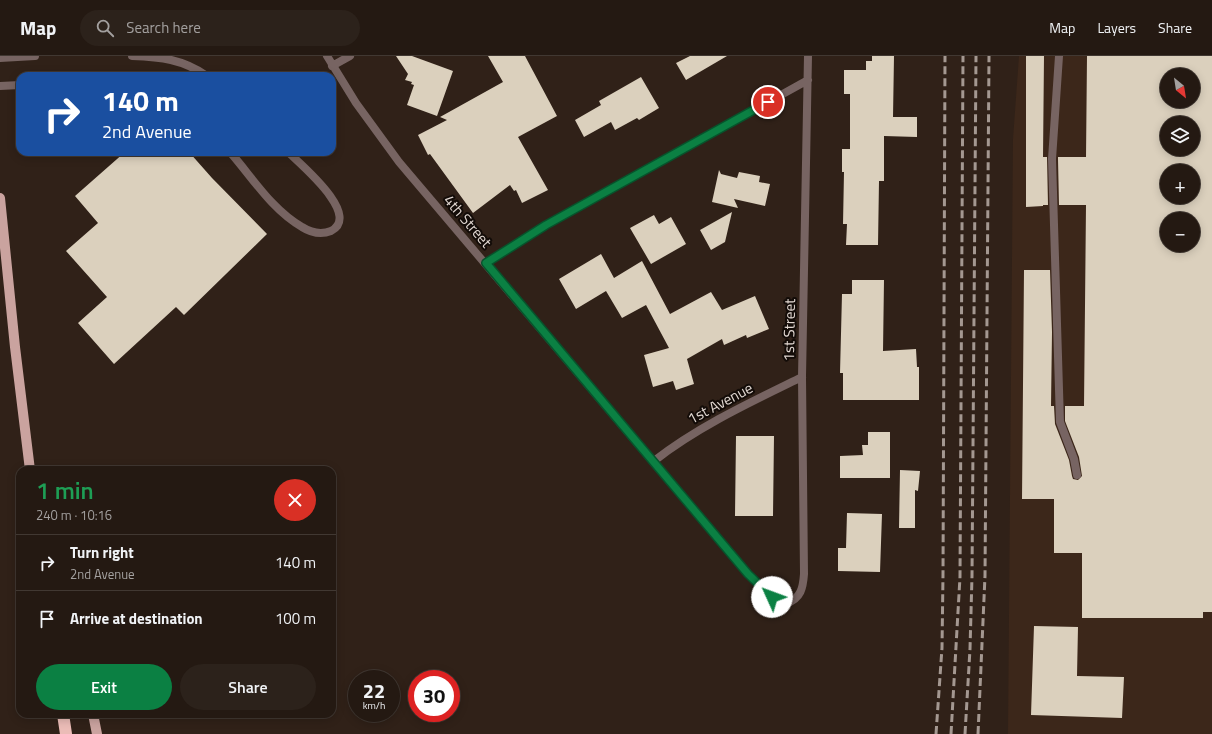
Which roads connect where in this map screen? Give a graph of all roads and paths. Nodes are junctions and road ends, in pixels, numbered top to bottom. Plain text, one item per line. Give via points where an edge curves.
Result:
1 (35, 56) edge
2 (132, 56) edge
3 (327, 56) edge
4 (350, 56) edge
5 (808, 56) edge
6 (1059, 56) edge
7 (0, 58) edge
8 (332, 66) junction
9 (201, 72) edge
10 (808, 80) junction
11 (16, 85) edge
12 (0, 86) edge
13 (236, 156) edge
14 (292, 156) edge
15 (0, 198) edge
16 (486, 263) junction
17 (802, 377) junction
18 (654, 461) junction
19 (30, 466) edge
20 (1077, 476) dead end
21 (792, 601) joint
22 (64, 718) edge
23 (94, 718) edge
24 (66, 734) edge
25 (97, 734) edge

1 - 7 street
2 - 9 street via 161,57
3 - 8 street, 4th Street
4 - 8 street
5 - 10 street, 1st Street
6 - 20 street via 1052,160 1060,422 1074,459
8 - 16 street, 4th Street via 399,162
10 - 16 street via 546,225
10 - 17 street, 1st Street
11 - 12 street
13 - 14 street via 280,211 293,222 315,233 332,230 338,224 336,203
15 - 19 main road
16 - 18 street, 4th Street
17 - 18 street, 1st Avenue via 696,432
17 - 21 street, 1st Street via 804,584 800,594
18 - 21 street, 4th Street via 765,592 778,601
22 - 24 highway
23 - 25 main road

